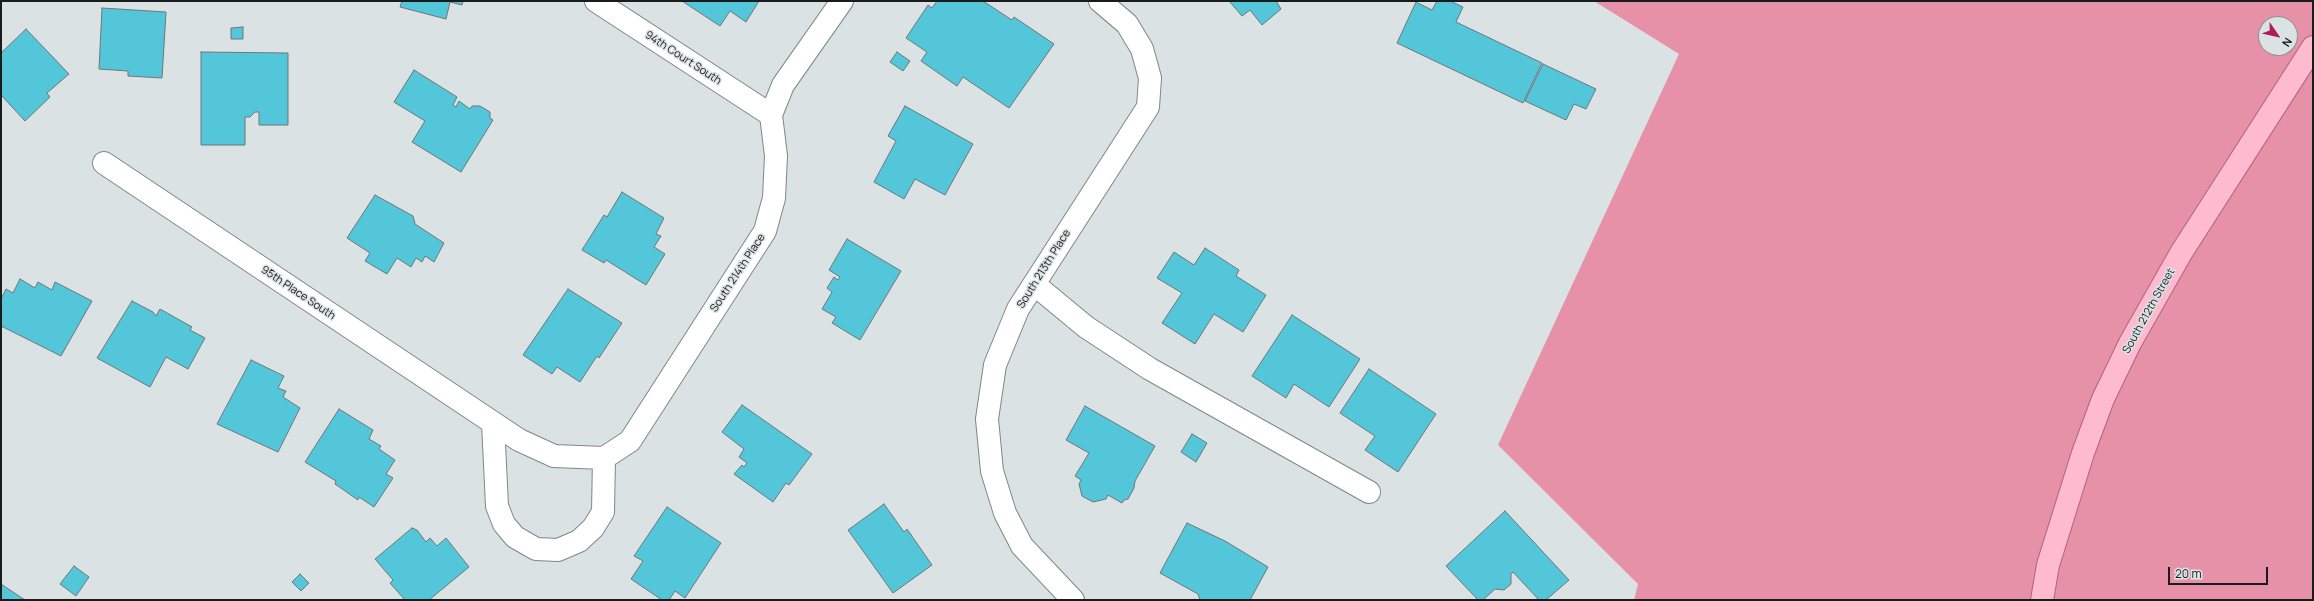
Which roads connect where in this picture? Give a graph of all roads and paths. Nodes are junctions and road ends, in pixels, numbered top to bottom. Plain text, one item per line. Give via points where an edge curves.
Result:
1 (596, 1) edge
2 (842, 1) edge
3 (1100, 1) edge
4 (2313, 47) edge
5 (771, 115) junction
6 (104, 162) dead end
7 (1034, 284) junction
8 (493, 423) junction
9 (604, 458) junction
10 (1369, 492) dead end
11 (1073, 600) edge
12 (2042, 600) edge

1 - 5 street, 94th Court South
2 - 5 street, South 214th Place via 783,85
3 - 7 street, South 213th Place via 1127,24 1142,50 1150,78 1148,107
4 - 12 main road, South 212th Street via 2181,253 2126,350 2103,399 2083,454 2048,565
5 - 9 street, South 214th Place via 776,156 774,198 765,231 630,441
6 - 8 street, 95th Place South
7 - 10 street via 1086,327 1150,369
7 - 11 street, South 213th Place via 1018,308 995,365 987,419 992,471 1005,513 1022,546
8 - 9 street, 95th Place South via 519,440 554,456
8 - 9 street via 497,506 504,524 515,537 536,549 558,550 579,541 593,528 602,512

